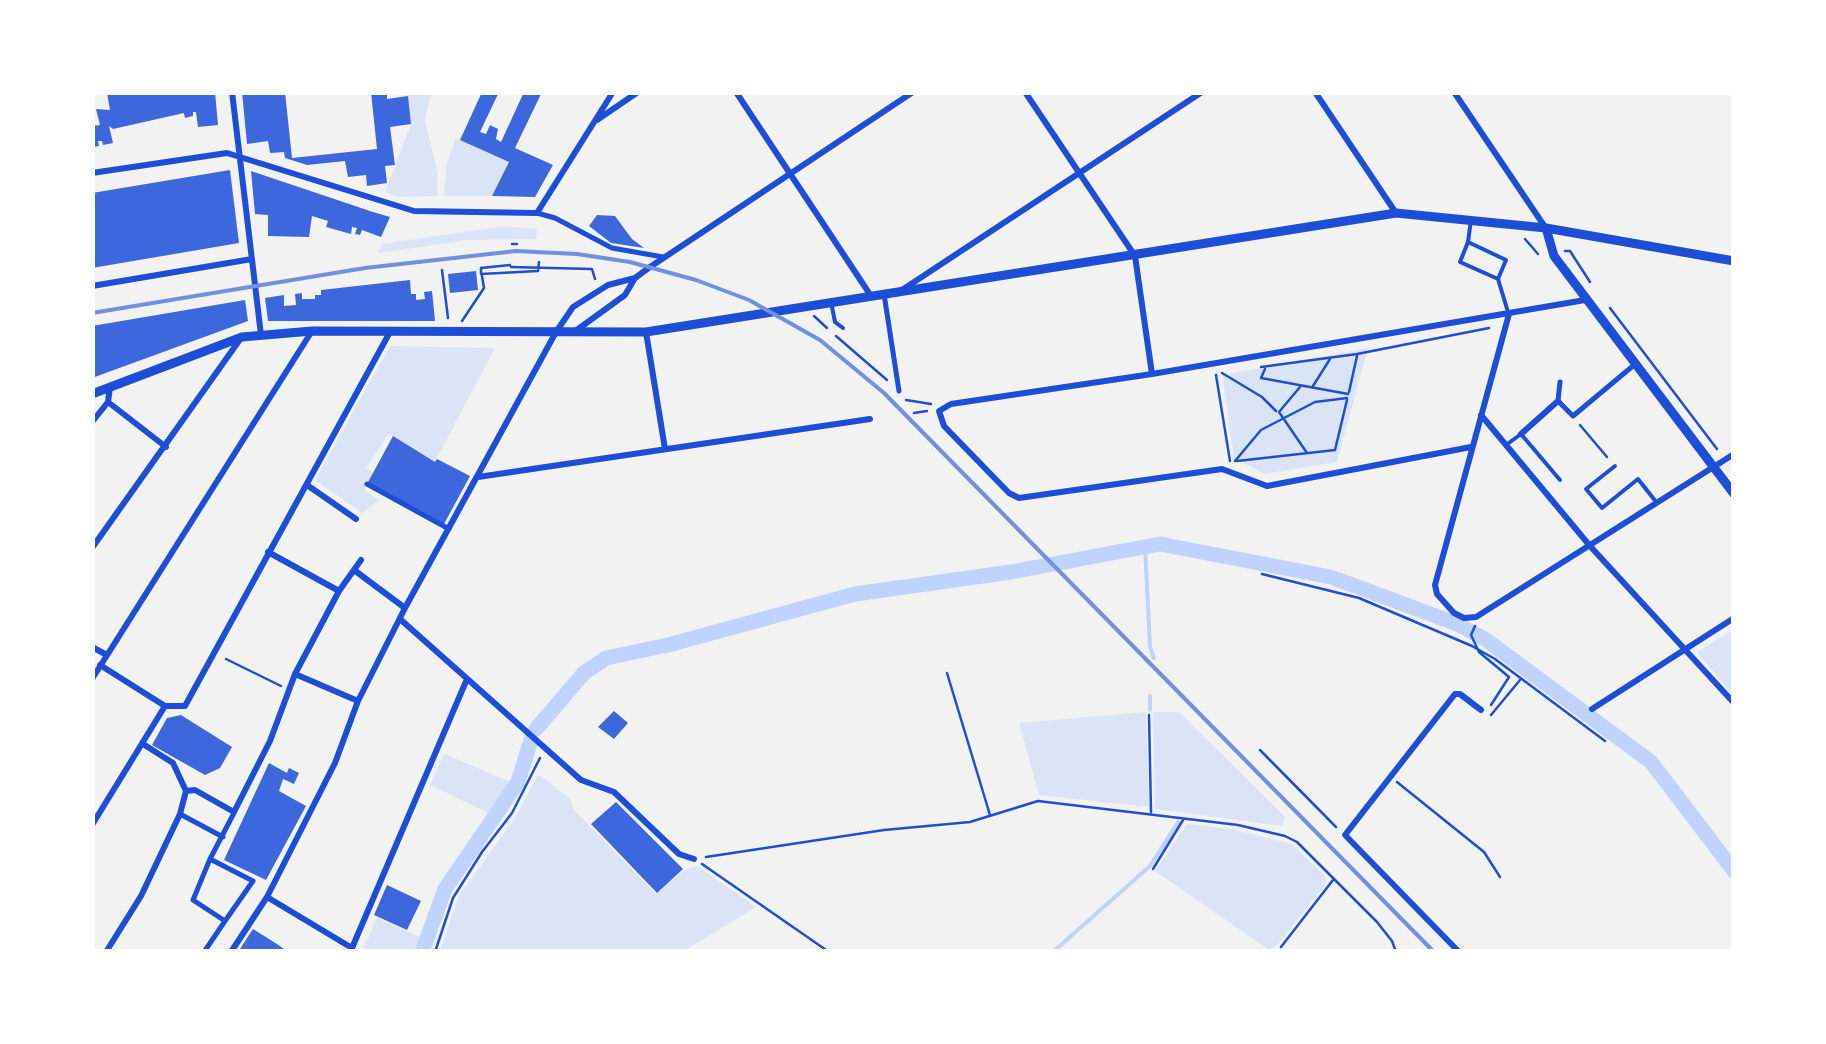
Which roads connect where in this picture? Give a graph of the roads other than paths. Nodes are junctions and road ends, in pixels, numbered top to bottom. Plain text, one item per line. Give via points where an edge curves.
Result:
1 (232, 92) edge
2 (613, 92) edge
3 (638, 92) edge
4 (736, 92) edge
5 (913, 92) edge
6 (1025, 92) edge
7 (1202, 92) edge
8 (1315, 92) edge
9 (1454, 92) edge
10 (595, 121) junction
11 (241, 156) junction
12 (1080, 172) junction
13 (92, 173) edge
14 (790, 174) junction
15 (537, 212) junction
16 (1396, 213) junction
17 (1471, 220) junction
18 (1546, 228) junction
19 (1468, 242) junction
20 (1135, 256) junction
21 (664, 258) junction
22 (252, 259) junction
23 (1734, 260) edge
24 (635, 278) junction
25 (1498, 280) junction
26 (92, 286) edge
27 (898, 292) junction
28 (884, 294) junction
29 (871, 296) junction
30 (1583, 298) junction
31 (831, 302) junction
32 (1509, 314) junction
33 (842, 328) dead end
34 (312, 331) junction
35 (391, 331) junction
36 (556, 332) junction
37 (574, 332) junction
38 (646, 332) junction
39 (261, 335) junction
40 (242, 337) junction
41 (1634, 365) junction
42 (1152, 374) junction
43 (1560, 382) dead end
44 (110, 387) junction
45 (899, 391) road end
46 (92, 394) edge
47 (1558, 400) junction
48 (108, 402) junction
49 (1480, 414) junction
50 (870, 419) dead end
51 (92, 422) edge
52 (1520, 434) junction
53 (1506, 445) junction
54 (166, 447) junction
55 (1471, 447) junction
56 (665, 450) junction
57 (1734, 454) edge
58 (1615, 466) road end
59 (1713, 468) junction
60 (478, 477) junction
61 (1560, 480) dead end
62 (367, 484) dead end
63 (307, 485) junction
64 (1734, 494) edge
65 (1657, 504) junction
66 (356, 518) dead end
67 (449, 529) junction
68 (1590, 546) junction
69 (92, 548) edge
70 (268, 552) junction
71 (361, 560) dead end
72 (354, 570) junction
73 (339, 591) junction
74 (405, 608) junction
75 (1734, 618) edge
76 (399, 619) junction
77 (92, 647) edge
78 (1686, 648) junction
79 (106, 655) junction
80 (100, 665) junction
81 (295, 674) junction
82 (92, 679) edge
83 (468, 679) junction
84 (358, 701) junction
85 (1734, 703) edge
86 (164, 706) junction
87 (1592, 709) dead end
88 (1485, 710) road end
89 (143, 744) junction
90 (186, 791) junction
91 (234, 812) junction
92 (180, 814) junction
93 (92, 825) edge
94 (223, 837) junction
95 (210, 859) junction
96 (694, 859) road end
97 (267, 897) junction
98 (226, 921) junction
99 (106, 952) edge
100 (204, 952) edge
101 (231, 952) edge
102 (1459, 952) edge

1 - 11 street
2 - 10 street
3 - 10 street
4 - 14 street
5 - 14 street
6 - 12 street
7 - 12 street
8 - 16 street
9 - 18 street
10 - 15 street
11 - 13 street via 193,156
11 - 15 street via 414,212
11 - 22 street
12 - 20 street
12 - 27 street
14 - 21 street
14 - 29 street
15 - 21 street via 612,248
16 - 17 street
16 - 20 street
17 - 18 street
17 - 19 lane
18 - 23 street
18 - 30 street via 1551,252
19 - 25 lane via 1460,262
19 - 25 lane via 1506,260
20 - 27 street
20 - 42 street
21 - 24 street
22 - 26 street
22 - 39 street
24 - 36 street via 608,285 574,307
24 - 37 street via 624,295
25 - 32 lane
27 - 28 street
28 - 29 street
28 - 45 street
29 - 31 street
30 - 32 street
30 - 41 street
31 - 33 lane
31 - 38 street
32 - 42 street
32 - 49 street
34 - 35 street
34 - 39 street
34 - 79 street
35 - 36 street via 462,326
35 - 63 street
36 - 37 street
36 - 60 street
37 - 38 street
38 - 56 street
39 - 40 street
40 - 44 street
40 - 54 street
41 - 47 street via 1573,416
41 - 59 street
42 - 55 street via 951,404 940,411 944,426 1014,497 1222,469 1266,486
43 - 47 street
44 - 46 street
44 - 48 street
47 - 52 street
48 - 51 street
48 - 54 street
49 - 53 street
49 - 55 street
50 - 56 street
52 - 53 lane
52 - 61 lane
53 - 68 street
54 - 69 street
55 - 68 street via 1435,585 1454,612 1475,622
56 - 60 street
57 - 59 street
58 - 65 lane via 1586,489 1602,508 1638,479
59 - 64 street
59 - 65 street
60 - 67 street
62 - 67 street
63 - 66 street
63 - 70 street
65 - 68 street
67 - 74 street
68 - 78 street
70 - 73 street
70 - 86 street via 185,706
71 - 72 street
72 - 73 street
72 - 74 street
73 - 81 street
74 - 76 street
75 - 78 street
76 - 83 street
76 - 84 street
77 - 79 street
78 - 85 street
78 - 87 street
79 - 80 street
80 - 82 street
80 - 86 street
81 - 84 street
81 - 91 street
83 - 96 street via 581,780 614,792 678,854
83 - 97 street via 352,948
84 - 97 street via 335,763
86 - 89 street
88 - 102 street via 1455,694 1344,836
89 - 90 street via 172,763
89 - 93 street
90 - 91 street
90 - 92 street
91 - 94 street
92 - 94 street
92 - 99 street
94 - 95 street
95 - 98 street via 194,900
95 - 98 street via 253,881
97 - 101 street
98 - 100 street

